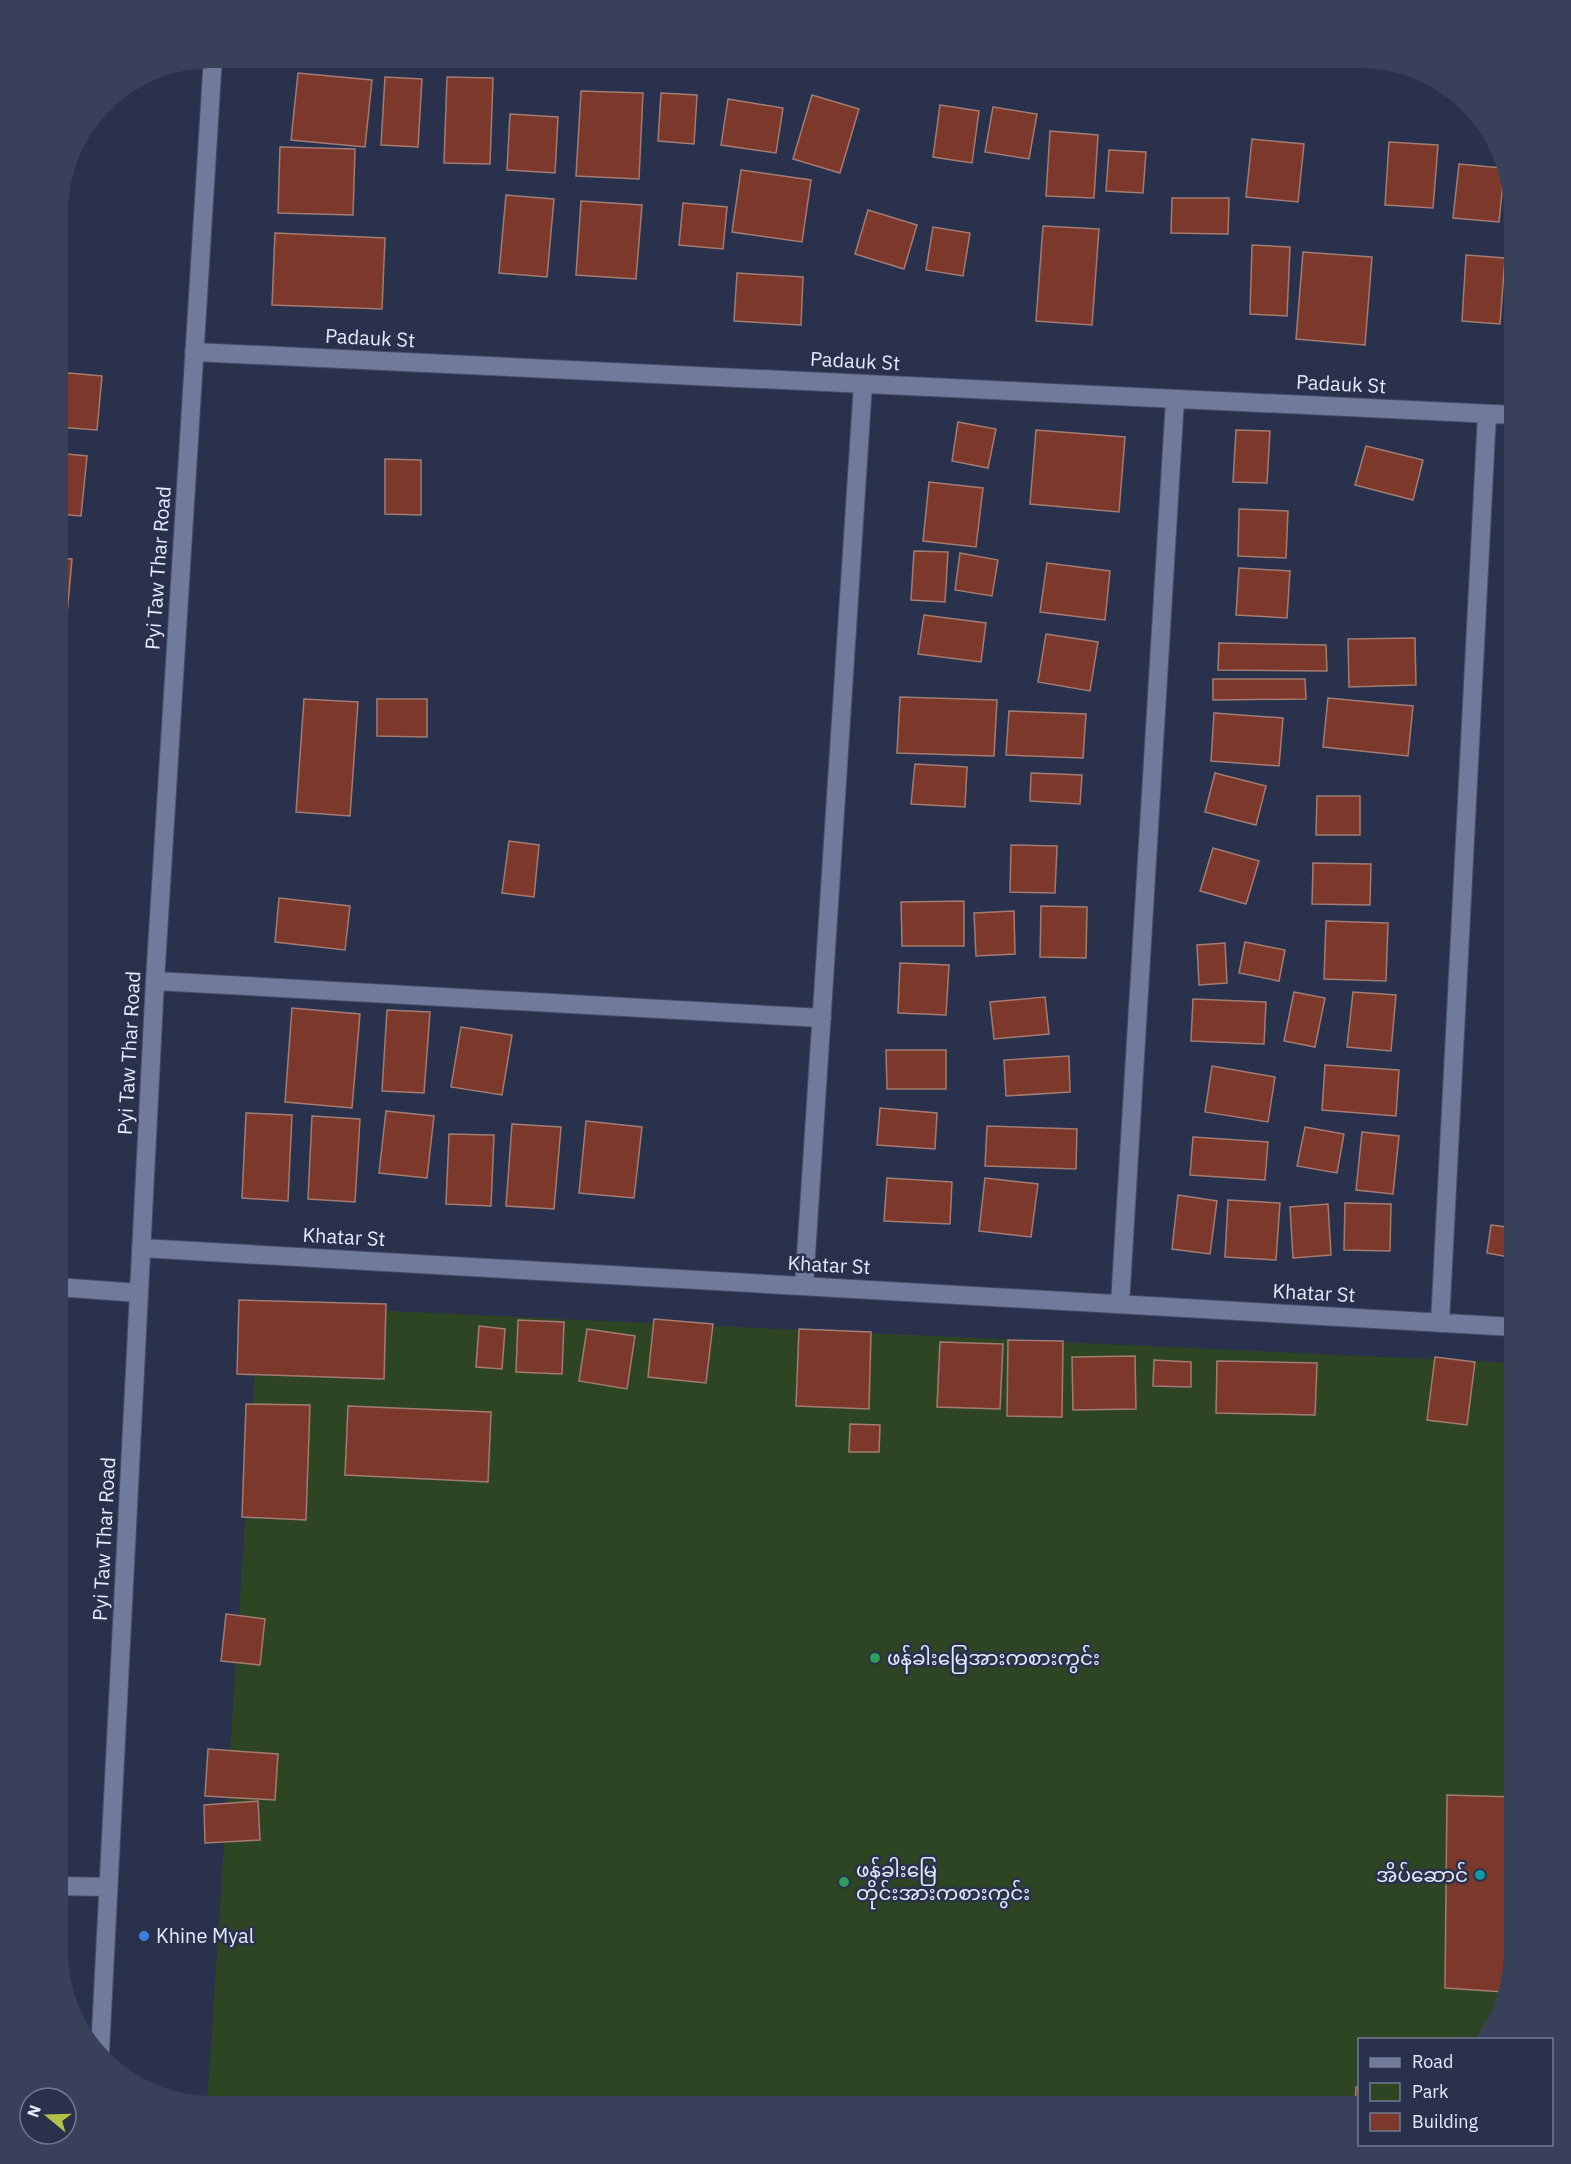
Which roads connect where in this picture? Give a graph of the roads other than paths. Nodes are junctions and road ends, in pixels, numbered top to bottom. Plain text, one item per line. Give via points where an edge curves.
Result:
1 (212, 68) edge
2 (194, 352) junction
3 (863, 384) junction
4 (1175, 399) junction
5 (1487, 414) junction
6 (1504, 415) edge
7 (155, 981) junction
8 (822, 1018) junction
9 (141, 1248) junction
10 (804, 1286) junction
11 (68, 1288) edge
12 (139, 1293) junction
13 (1120, 1304) junction
14 (1440, 1323) junction
15 (1504, 1326) edge
16 (68, 1886) edge
17 (108, 1887) junction
18 (100, 2044) edge

1 - 2 street, Pyi Taw Thar Road
2 - 3 street, Padauk St
2 - 7 street, Pyi Taw Thar Road
3 - 4 street, Padauk St
3 - 8 street
4 - 5 street, Padauk St
4 - 13 street
5 - 6 street, Padauk St
5 - 14 street
7 - 8 street
7 - 9 street, Pyi Taw Thar Road
8 - 10 street
9 - 10 street, Khatar St
9 - 12 street, Pyi Taw Thar Road
10 - 13 street, Khatar St
11 - 12 street
12 - 17 street, Pyi Taw Thar Road
13 - 14 street, Khatar St
14 - 15 street, Khatar St
16 - 17 street
17 - 18 street, Pyi Taw Thar Road

